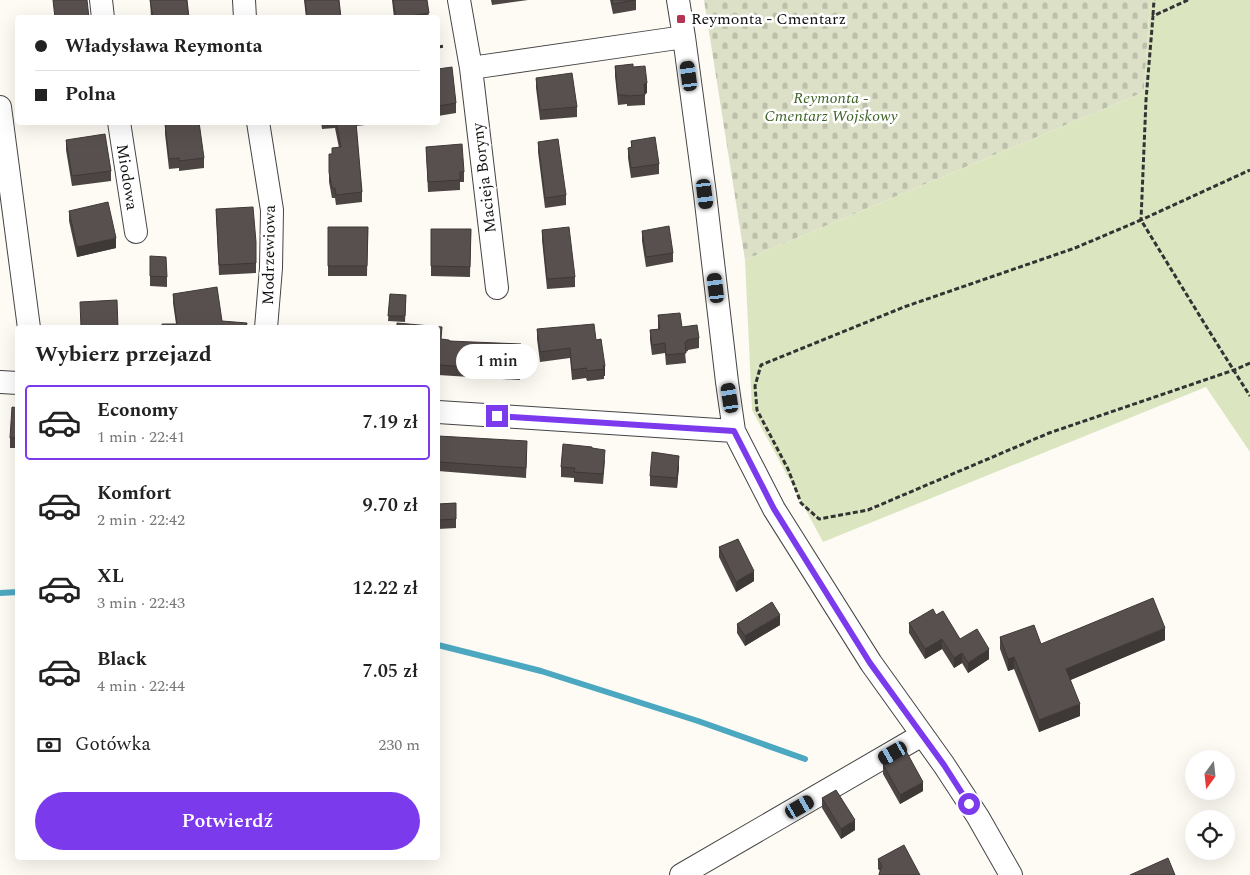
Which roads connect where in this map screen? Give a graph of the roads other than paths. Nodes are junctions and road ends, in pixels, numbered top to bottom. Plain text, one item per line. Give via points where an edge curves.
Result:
1 (100, 0) edge
2 (244, 0) edge
3 (459, 0) edge
4 (678, 0) edge
5 (102, 15) edge
6 (245, 15) edge
7 (684, 37) junction
8 (471, 68) junction
9 (0, 107) edge
10 (119, 125) edge
11 (258, 125) edge
12 (136, 232) dead end
13 (497, 288) dead end
14 (29, 325) edge
15 (266, 325) edge
16 (0, 382) edge
17 (15, 384) edge
18 (440, 412) edge
19 (734, 431) junction
20 (922, 735) junction
21 (681, 875) edge
22 (1011, 875) edge

1 - 5 street
2 - 6 street
3 - 8 street, Macieja Boryny
4 - 7 street
7 - 8 street
7 - 19 street
8 - 13 street, Macieja Boryny
9 - 14 street
10 - 12 street, Miodowa
11 - 15 street, Modrzewiowa via 272,210 272,268
16 - 17 street
18 - 19 street
19 - 20 street via 774,509 870,663
20 - 21 street
20 - 22 street via 978,817

